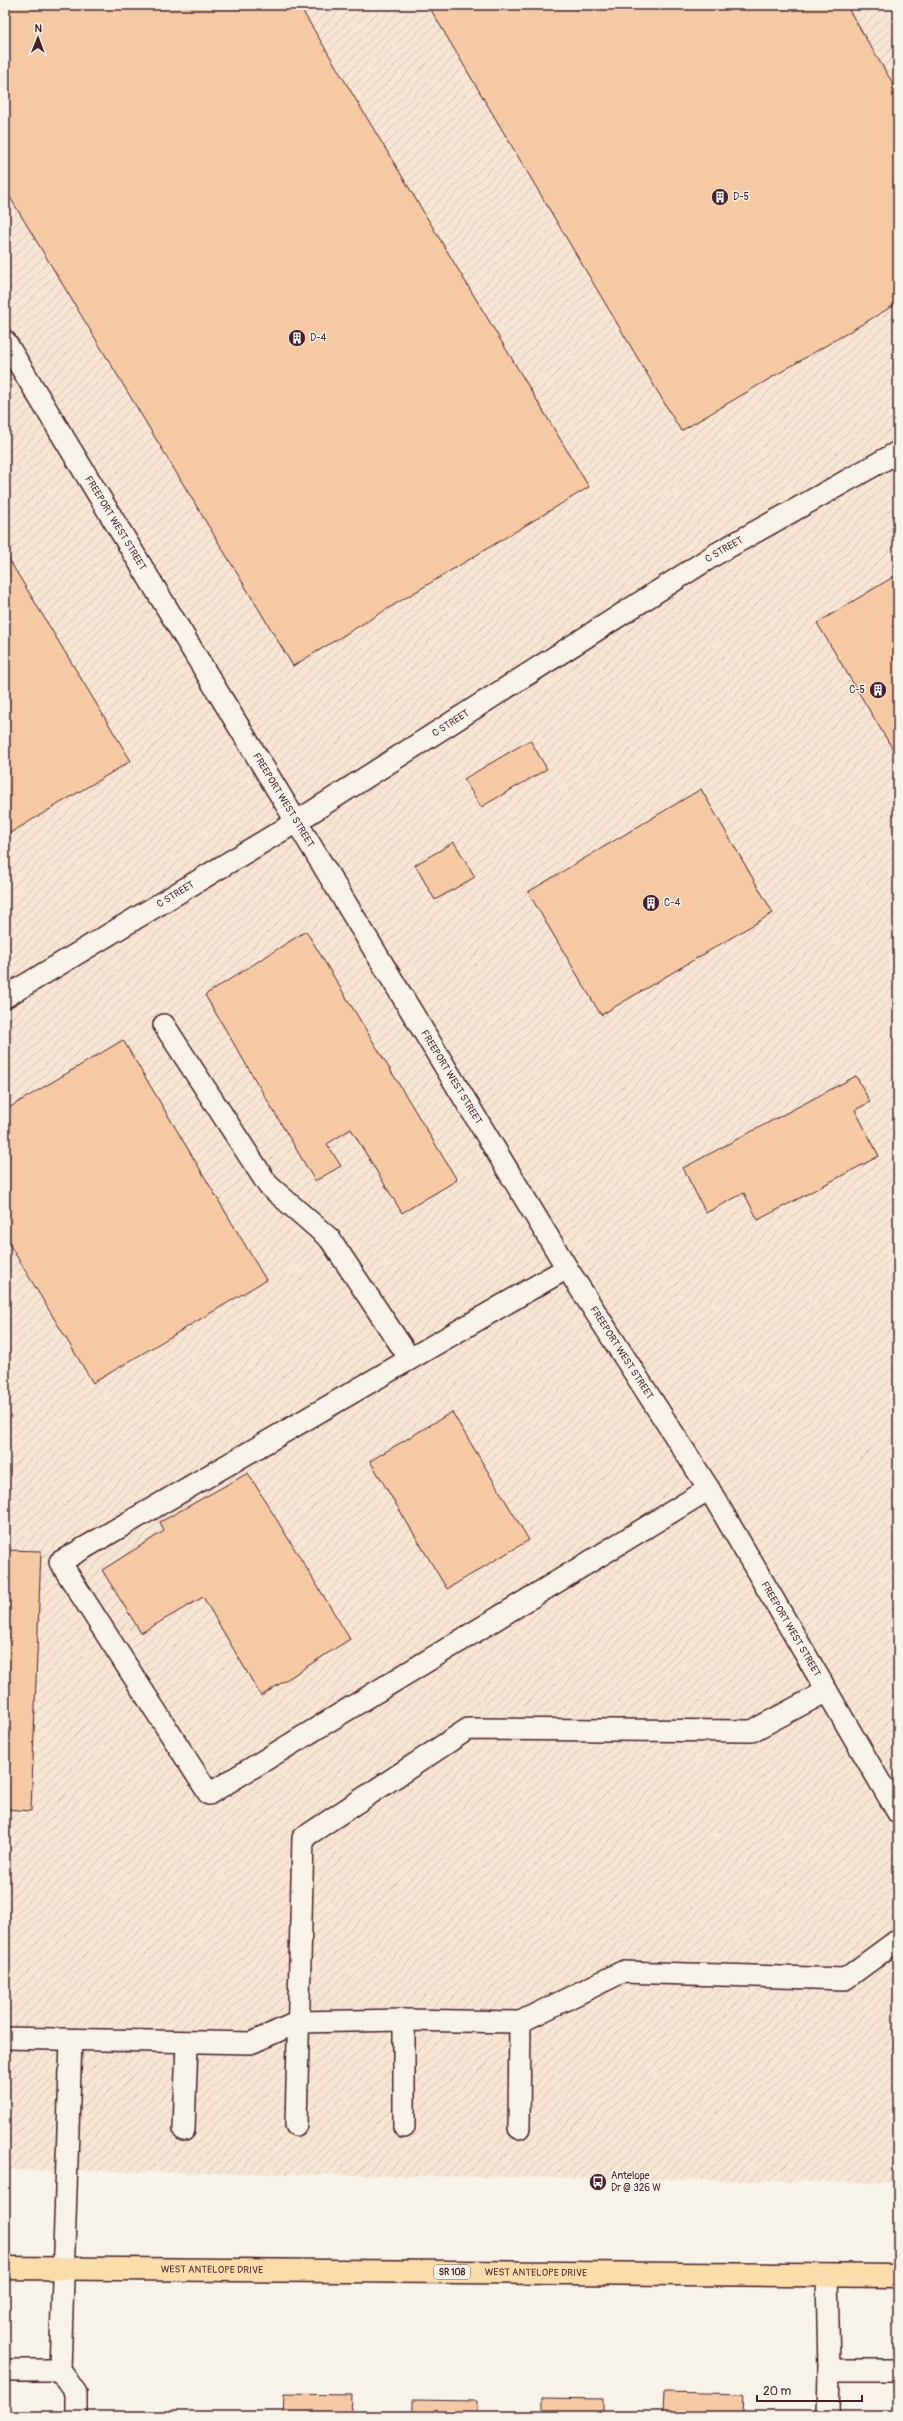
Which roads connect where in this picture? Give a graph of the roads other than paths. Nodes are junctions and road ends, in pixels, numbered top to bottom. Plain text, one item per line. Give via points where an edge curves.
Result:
1 (5, 341) edge
2 (898, 452) edge
3 (296, 822) junction
4 (5, 997) edge
5 (164, 1025) dead end
6 (567, 1268) junction
7 (410, 1358) junction
8 (708, 1489) junction
9 (827, 1691) junction
10 (898, 1813) edge
11 (898, 1940) edge
12 (404, 2020) junction
13 (298, 2022) junction
14 (520, 2022) junction
15 (5, 2038) edge
16 (71, 2040) junction
17 (187, 2042) junction
18 (296, 2125) dead end
19 (404, 2127) dead end
20 (519, 2128) dead end
21 (184, 2130) dead end
22 (5, 2268) edge
23 (63, 2268) junction
24 (827, 2275) junction
25 (898, 2276) edge
26 (5, 2370) edge
27 (60, 2370) junction
28 (829, 2370) junction
29 (898, 2370) edge
30 (76, 2416) edge
31 (828, 2416) edge

1 - 3 lane, FREEPORT WEST STREET
2 - 3 lane, C STREET via 716,554
3 - 4 lane, C STREET
3 - 6 lane, FREEPORT WEST STREET
5 - 7 lane via 268,1185 330,1239
6 - 7 lane
6 - 8 lane, FREEPORT WEST STREET
7 - 8 lane via 60,1562 209,1794
8 - 9 lane, FREEPORT WEST STREET
9 - 10 lane, FREEPORT WEST STREET
9 - 13 lane via 752,1731 468,1729 303,1838
11 - 14 lane via 845,1979 622,1972
12 - 13 lane
12 - 14 lane
12 - 19 lane
13 - 17 lane via 251,2043
13 - 18 lane
14 - 20 lane
15 - 16 lane
16 - 17 lane
16 - 23 lane
17 - 21 lane
22 - 23 main road, WEST ANTELOPE DRIVE / SR 108
23 - 24 main road, WEST ANTELOPE DRIVE / SR 108
23 - 27 lane
24 - 25 main road, WEST ANTELOPE DRIVE / SR 108
24 - 28 lane
26 - 27 lane
27 - 30 lane via 76,2393
28 - 29 lane
28 - 31 lane

